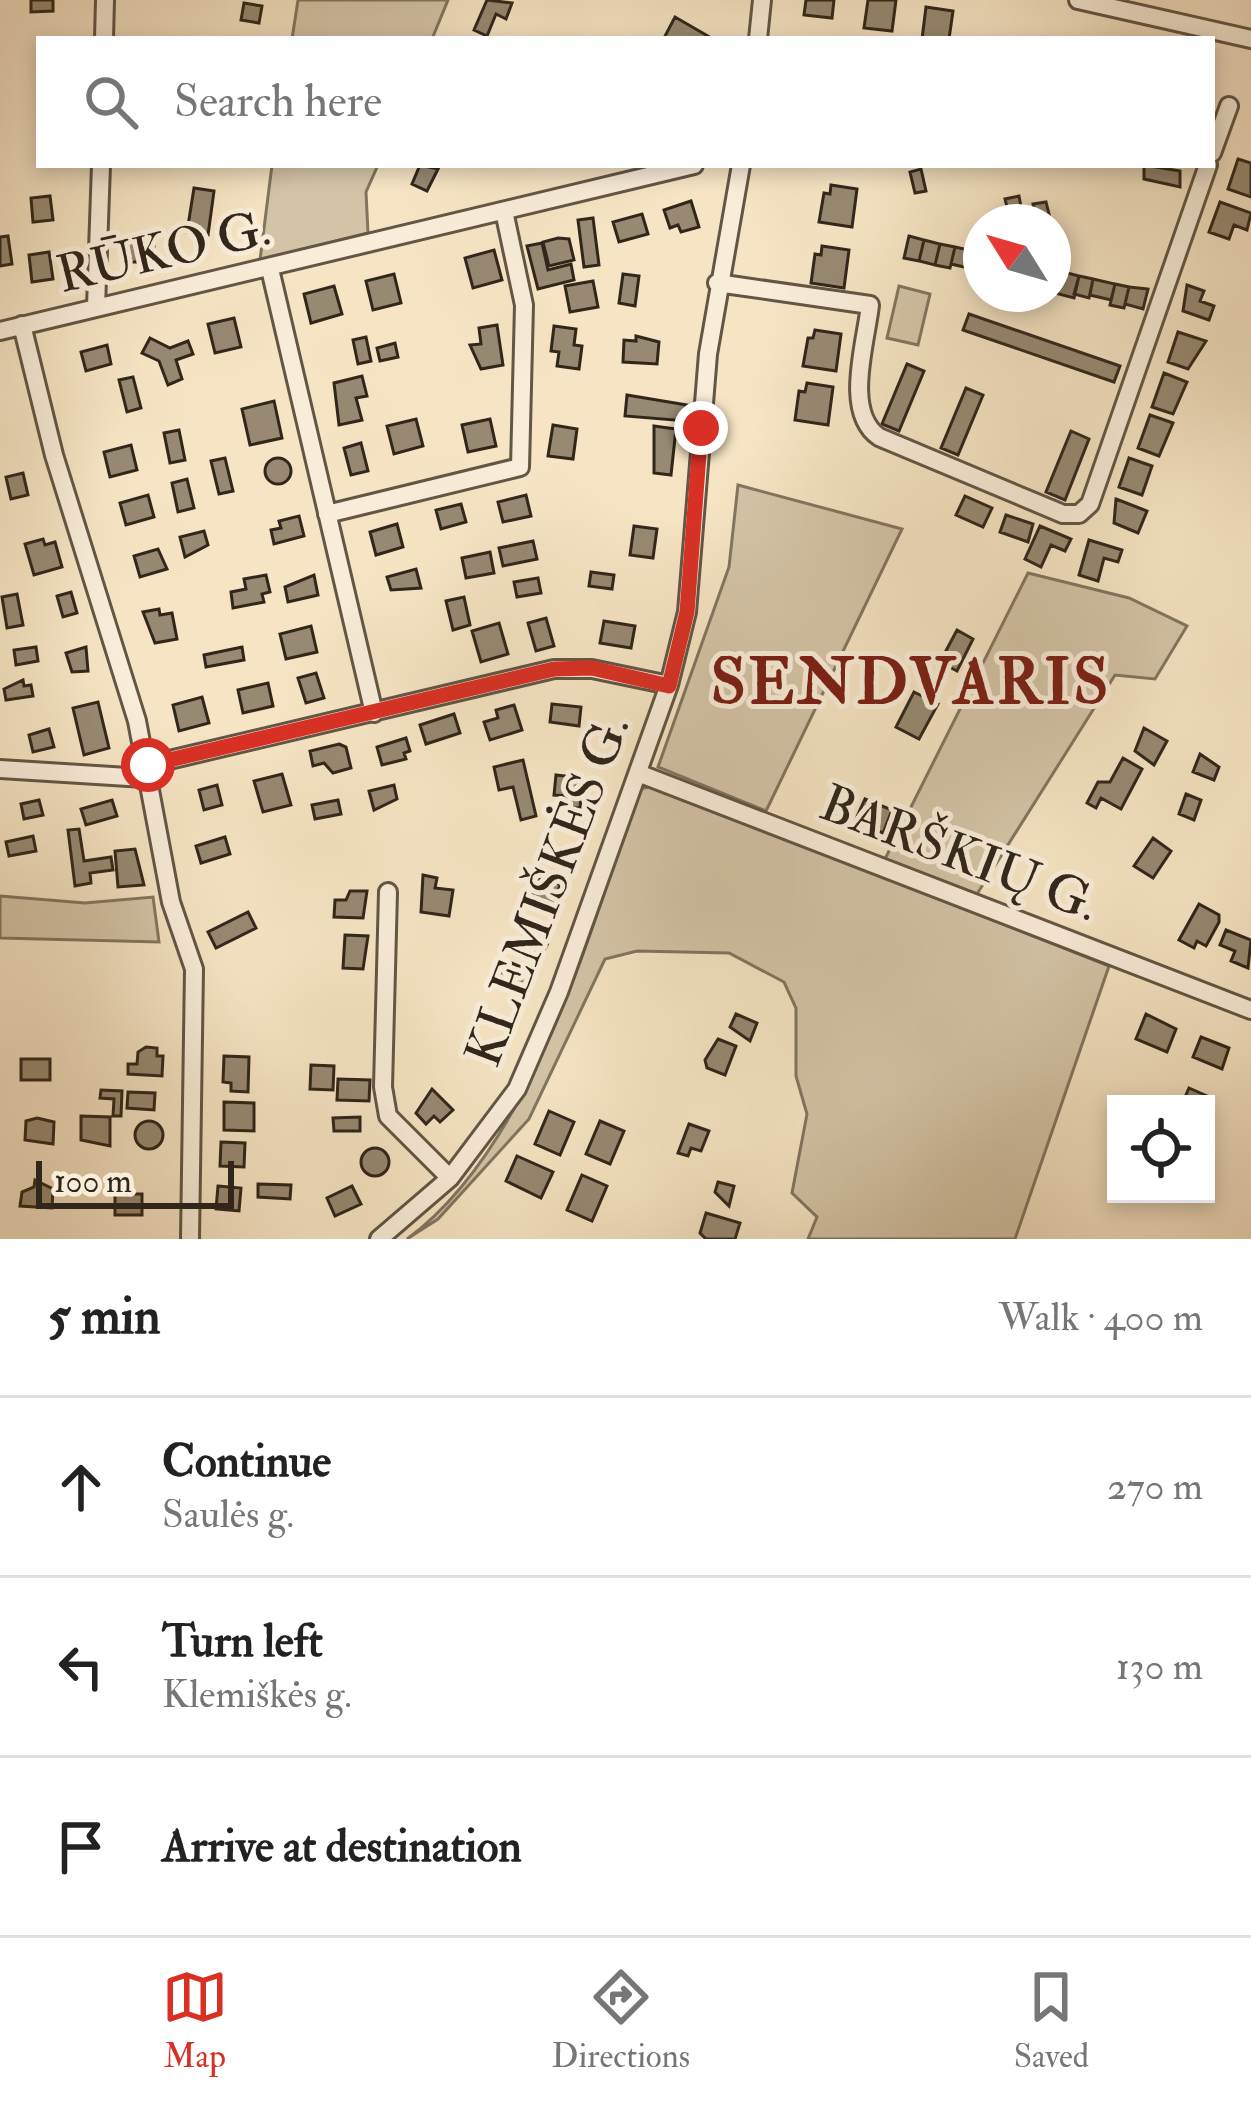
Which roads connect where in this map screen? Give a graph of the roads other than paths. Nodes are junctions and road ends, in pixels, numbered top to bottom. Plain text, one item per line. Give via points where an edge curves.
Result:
1 (105, 0) edge
2 (762, 0) edge
3 (1078, 0) edge
4 (104, 36) edge
5 (758, 36) edge
6 (1251, 39) edge
7 (1229, 106) dead end
8 (1215, 145) edge
9 (101, 168) edge
10 (682, 168) edge
11 (740, 168) edge
12 (1207, 168) edge
13 (504, 212) junction
14 (270, 269) junction
15 (718, 283) junction
16 (96, 307) junction
17 (22, 326) junction
18 (0, 331) edge
19 (327, 514) junction
20 (669, 686) junction
21 (374, 713) junction
22 (0, 769) edge
23 (146, 772) junction
24 (638, 773) junction
25 (388, 892) dead end
26 (1251, 1010) edge
27 (450, 1178) junction
28 (190, 1239) edge
29 (379, 1239) edge

1 - 4 street
2 - 5 street
3 - 6 street
7 - 8 street
9 - 16 street
10 - 13 street, RŪKO G.
11 - 15 street, KLEMIŠKĖS G.
12 - 15 street via 1090,504 1079,514 1043,506 864,426 870,305
13 - 14 street, RŪKO G.
13 - 19 street via 524,305 520,467
14 - 16 street, RŪKO G.
14 - 19 street
15 - 20 street, KLEMIŠKĖS G. via 687,612
16 - 17 street, RŪKO G.
17 - 18 street, RŪKO G.
17 - 23 street
19 - 21 street
20 - 21 street via 574,667
20 - 24 street, KLEMIŠKĖS G.
21 - 23 street
22 - 23 street
23 - 28 street via 197,999
24 - 26 street, BARŠKIŲ G.
24 - 27 street, KLEMIŠKĖS G. via 535,1055 505,1109
25 - 27 street via 388,1116
27 - 29 street, KLEMIŠKĖS G.

